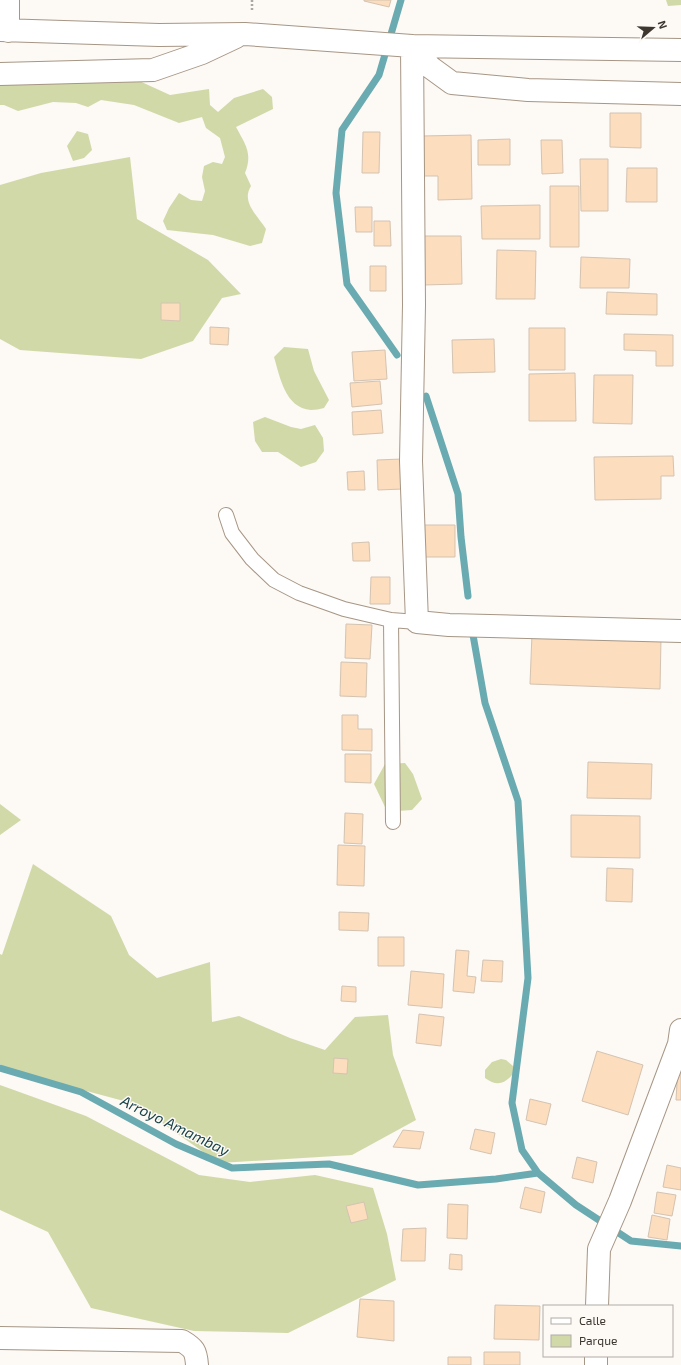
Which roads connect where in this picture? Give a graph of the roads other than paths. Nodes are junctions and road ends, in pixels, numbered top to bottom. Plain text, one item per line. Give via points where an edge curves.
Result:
1 (8, 0) edge
2 (4, 30) edge
3 (245, 34) junction
4 (404, 45) junction
5 (681, 50) edge
6 (0, 74) edge
7 (681, 94) edge
8 (226, 515) dead end
9 (391, 620) junction
10 (417, 622) junction
11 (681, 631) edge
12 (393, 822) dead end
13 (681, 1030) edge
14 (597, 1305) edge
15 (0, 1338) edge
16 (197, 1365) edge

1 - 2 street
2 - 3 street via 159,35
3 - 4 street
3 - 6 street via 202,53 153,70
4 - 5 street
4 - 7 street via 452,83 528,90
4 - 10 street via 414,305 411,461
8 - 9 lane via 232,533 252,559 274,580 299,593 344,609
9 - 10 lane
9 - 12 lane
10 - 11 street via 456,626
13 - 14 street via 679,1044 620,1201 599,1249
15 - 16 street via 182,1341 192,1347 197,1355

